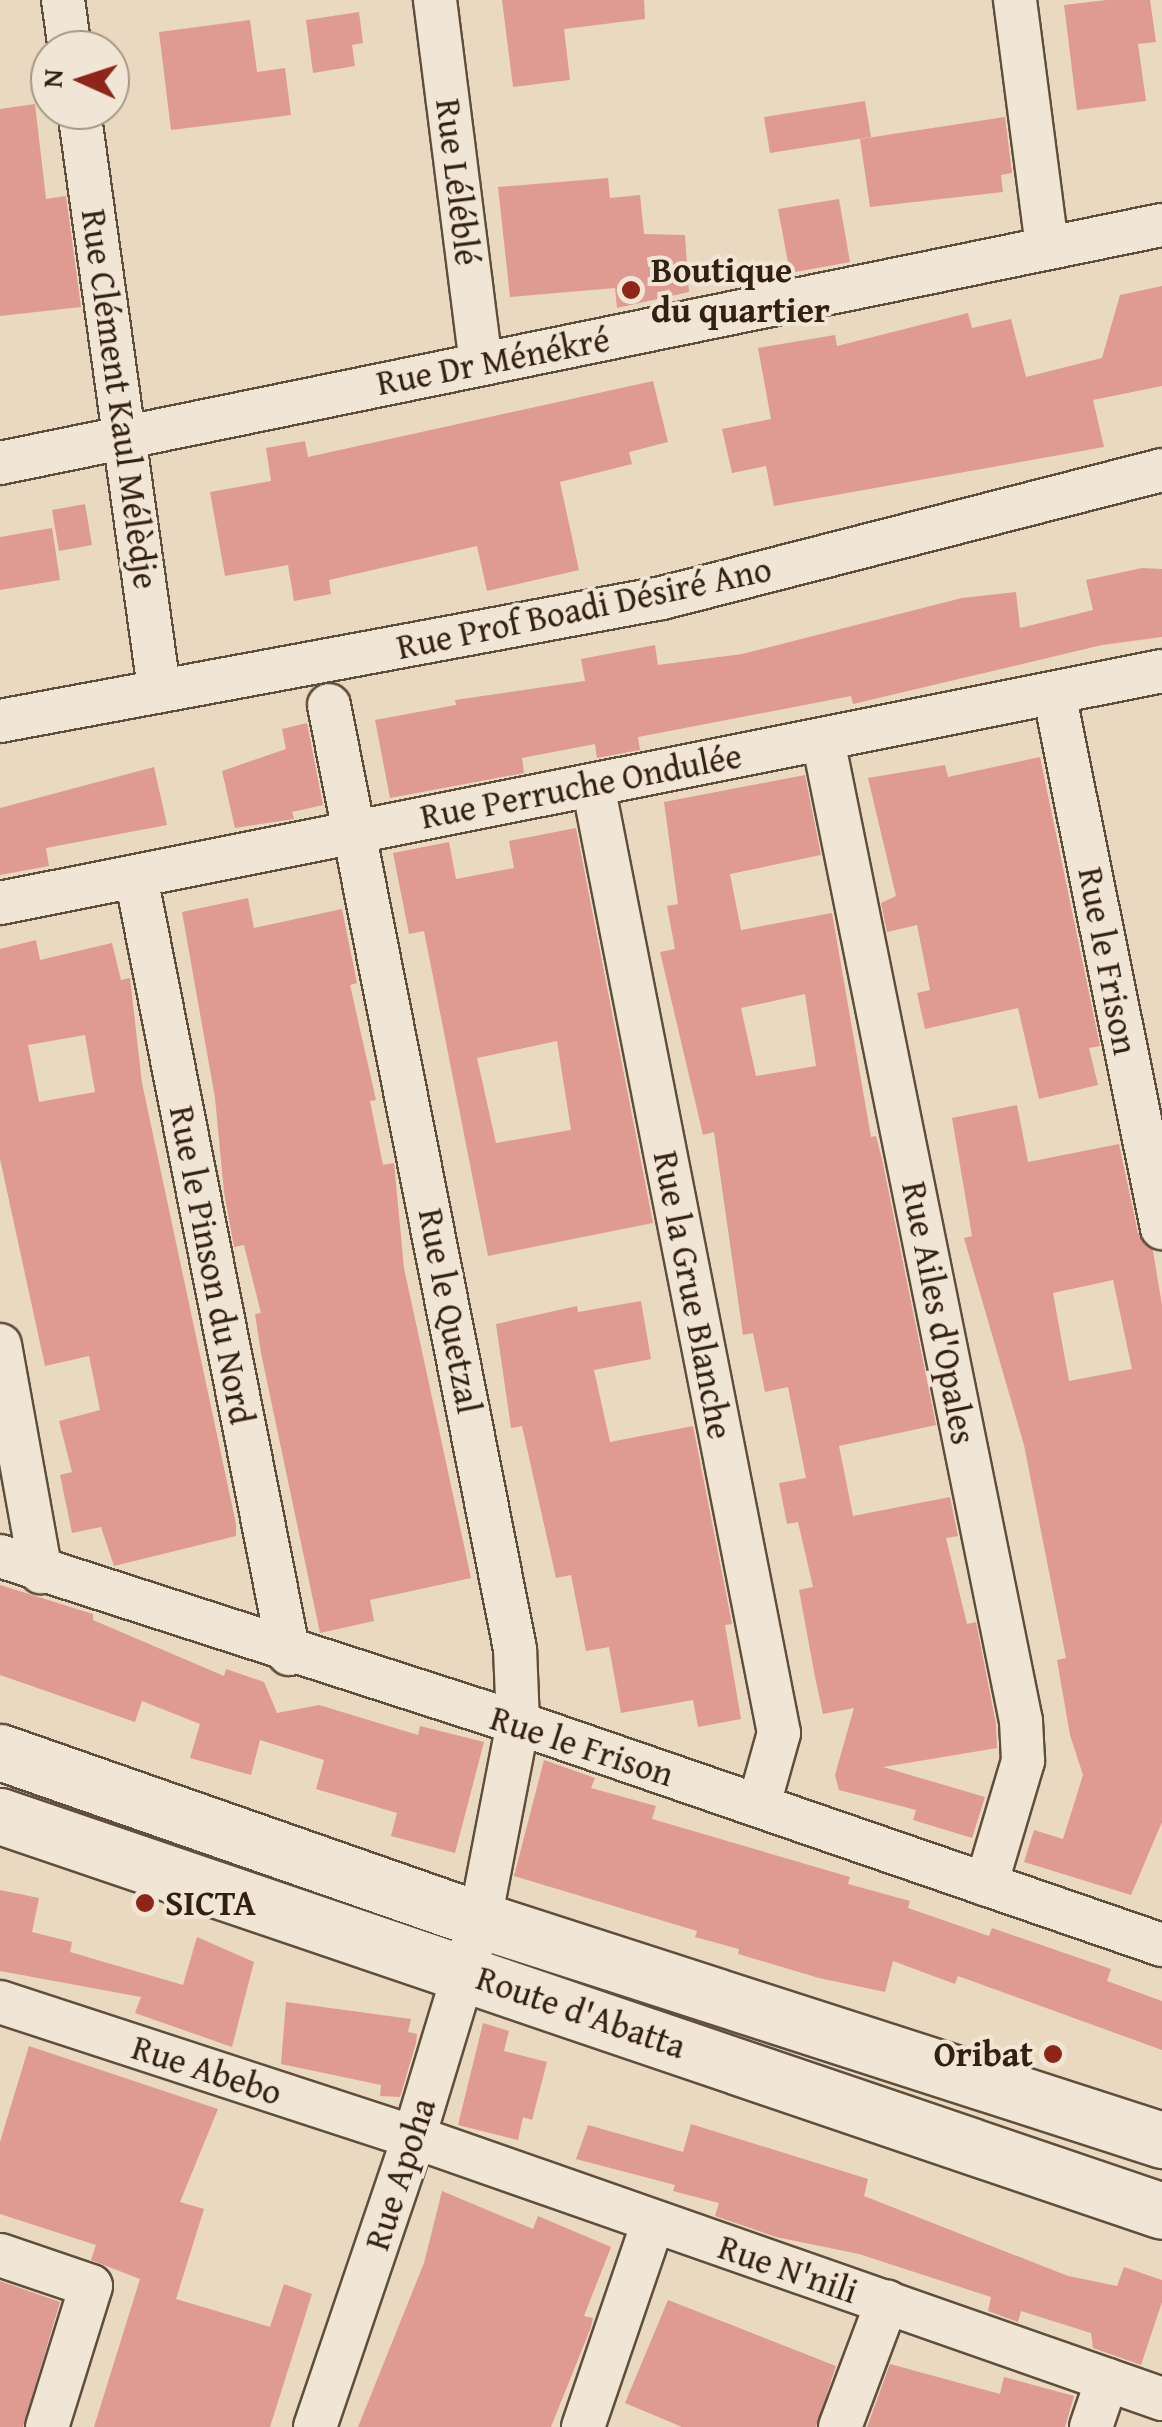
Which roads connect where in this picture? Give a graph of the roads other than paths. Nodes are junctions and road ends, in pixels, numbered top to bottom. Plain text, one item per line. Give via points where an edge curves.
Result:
1 (63, 0) edge
2 (434, 0) edge
3 (1015, 0) edge
4 (67, 30) edge
5 (82, 130) edge
6 (1162, 225) edge
7 (1047, 248) junction
8 (481, 364) junction
9 (128, 433) junction
10 (0, 463) edge
11 (1162, 470) edge
12 (1162, 671) edge
13 (159, 689) junction
14 (1054, 693) junction
15 (329, 705) dead end
16 (0, 721) edge
17 (823, 740) junction
18 (593, 785) junction
19 (353, 830) junction
20 (136, 877) junction
21 (0, 903) edge
22 (1162, 1228) edge
23 (0, 1345) edge
24 (0, 1556) edge
25 (41, 1572) junction
26 (289, 1654) junction
27 (518, 1724) junction
28 (0, 1752) edge
29 (759, 1804) junction
30 (0, 1816) edge
31 (986, 1885) junction
32 (480, 1920) junction
33 (1162, 1946) edge
34 (464, 1972) junction
35 (0, 2002) edge
36 (414, 2137) junction
37 (1162, 2140) edge
38 (1162, 2211) edge
39 (654, 2223) junction
40 (0, 2254) edge
41 (887, 2302) junction
42 (1107, 2380) junction
43 (1162, 2399) edge
44 (47, 2427) edge
45 (315, 2427) edge
46 (583, 2427) edge
47 (840, 2427) edge
48 (1090, 2427) edge

1 - 4 street
2 - 8 street, Rue Léléblé
3 - 7 street
5 - 9 street, Rue Clément Kaul Mélèdje
6 - 7 street, Rue Dr Ménékré
7 - 8 street, Rue Dr Ménékré
8 - 9 street, Rue Dr Ménékré
9 - 10 street, Rue Dr Ménékré
9 - 13 street, Rue Clément Kaul Mélèdje
11 - 13 street, Rue Prof Boadi Désiré Ano via 662,598
12 - 14 street, Rue Perruche Ondulée
13 - 16 street, Rue Prof Boadi Désiré Ano
14 - 17 street, Rue Perruche Ondulée
14 - 22 street, Rue le Frison
15 - 19 street, Rue le Quetzal
17 - 18 street, Rue Perruche Ondulée
17 - 31 street, Rue Ailes d'Opales via 1021,1720 1023,1761
18 - 19 street, Rue Perruche Ondulée
18 - 29 street, Rue la Grue Blanche via 779,1734
19 - 20 street, Rue Perruche Ondulée
19 - 27 street, Rue le Quetzal via 515,1649
20 - 21 street, Rue Perruche Ondulée
20 - 26 street, Rue le Pinson du Nord
23 - 25 street
24 - 25 street, Rue le Frison
25 - 26 street, Rue le Frison
26 - 27 street, Rue le Frison
27 - 29 street, Rue le Frison
27 - 32 street, Rue le Quetzal
28 - 32 street, Route d'Abatta
29 - 31 street, Rue le Frison
30 - 34 street, Route d'Abatta
31 - 33 street, Rue le Frison
32 - 34 street, Rue Apoha
32 - 37 street, Route d'Abatta
34 - 36 street, Rue Apoha
34 - 38 street, Route d'Abatta
35 - 36 street, Rue Abebo
36 - 39 street, Rue N'nili
36 - 45 street, Rue Apoha
39 - 41 street, Rue N'nili
39 - 46 street
40 - 44 street via 91,2286
41 - 42 street, Rue N'nili
41 - 47 street
42 - 43 street, Rue N'nili
42 - 48 street

